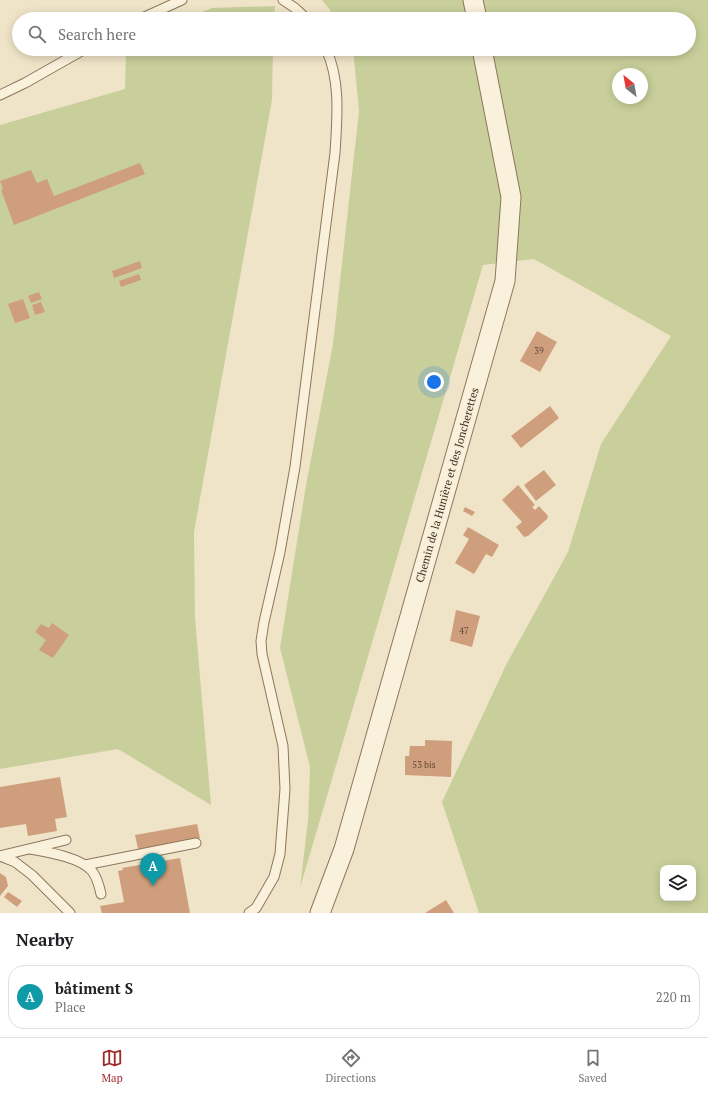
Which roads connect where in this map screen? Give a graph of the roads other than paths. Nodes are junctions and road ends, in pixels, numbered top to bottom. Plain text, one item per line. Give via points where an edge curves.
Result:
1 (182, 0) edge
2 (283, 0) edge
3 (473, 0) edge
4 (155, 12) edge
5 (299, 12) edge
6 (475, 12) edge
7 (73, 56) edge
8 (330, 56) edge
9 (483, 56) edge
10 (0, 95) edge
11 (66, 840) dead end
12 (196, 843) dead end
13 (30, 849) junction
14 (85, 865) junction
15 (101, 894) dead end
16 (70, 913) edge
17 (249, 913) edge
18 (320, 913) edge

1 - 4 lane
2 - 5 lane
3 - 6 street
7 - 10 lane
8 - 17 lane via 337,119 335,153 295,467 261,641 283,746 285,789 280,854 274,877 256,908
9 - 18 street, Chemin de la Hunière et des Joncherettes via 511,197 505,281 344,849
11 - 13 lane
12 - 14 lane
13 - 14 lane via 58,855
13 - 16 lane via 0,856 16,862 32,875
14 - 15 lane via 98,880

